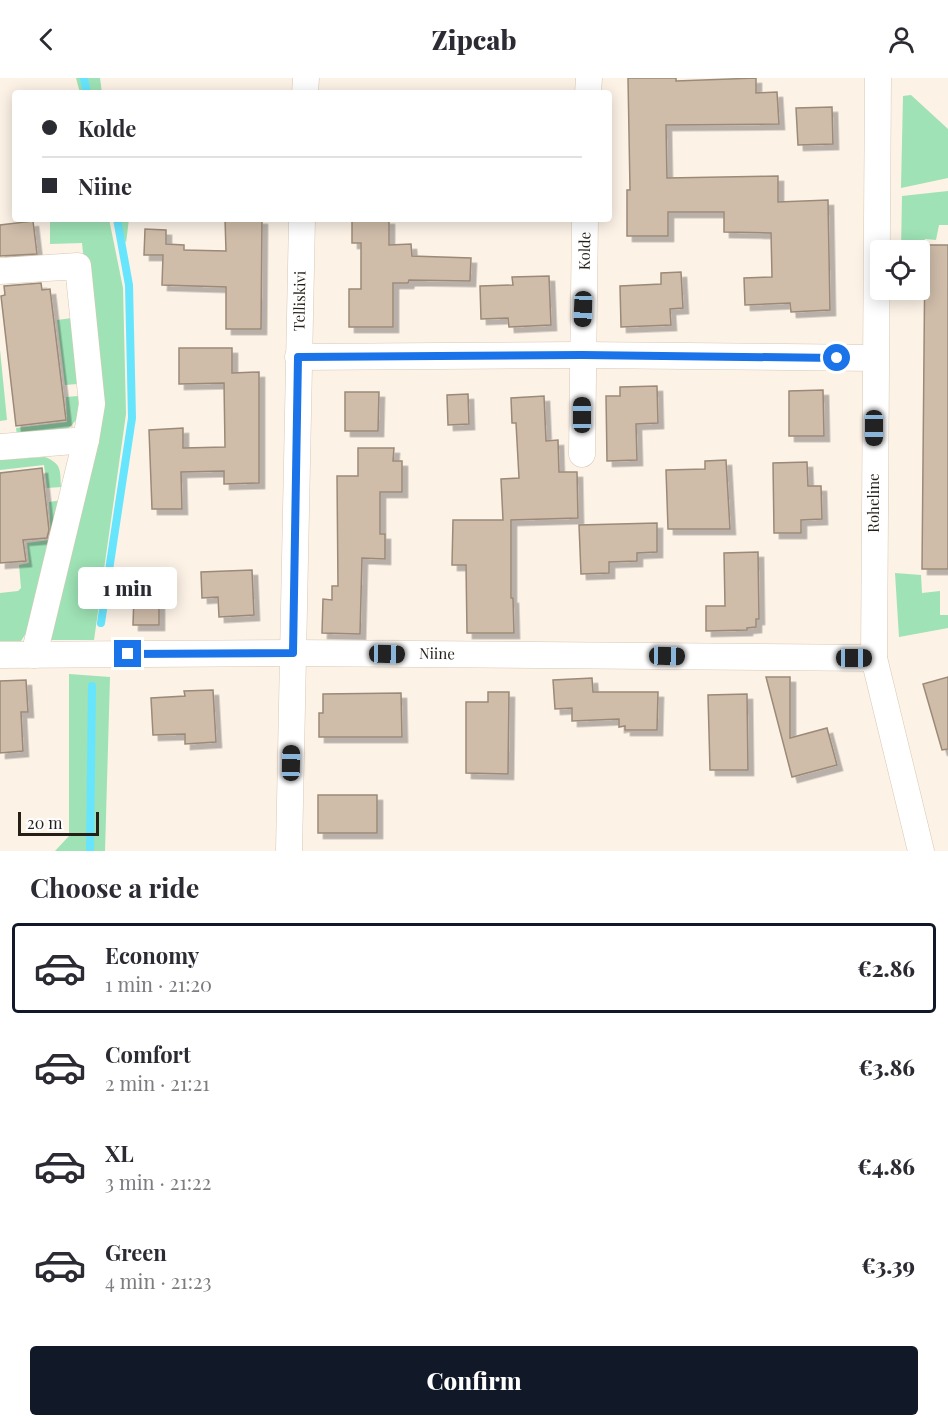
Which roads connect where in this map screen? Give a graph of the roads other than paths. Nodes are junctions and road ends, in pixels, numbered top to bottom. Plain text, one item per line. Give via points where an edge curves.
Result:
1 (878, 78) edge
2 (302, 222) edge
3 (585, 222) edge
4 (0, 271) edge
5 (582, 355) junction
6 (298, 357) junction
7 (874, 358) junction
8 (86, 440) junction
9 (0, 447) edge
10 (582, 454) dead end
11 (293, 653) junction
12 (0, 655) edge
13 (34, 655) junction
14 (874, 658) junction
15 (289, 851) edge
16 (921, 851) edge

1 - 7 street, Roheline
2 - 6 street, Telliskivi
3 - 5 street, Kolde
4 - 8 street via 78,266 92,404
5 - 6 street
5 - 7 street
5 - 10 street, Kolde
6 - 11 street, Telliskivi
7 - 14 street, Roheline
8 - 9 street
8 - 13 street
11 - 13 street, Niine
11 - 14 street, Niine
11 - 15 street, Telliskivi
12 - 13 street, Niine
14 - 16 street, Roheline

